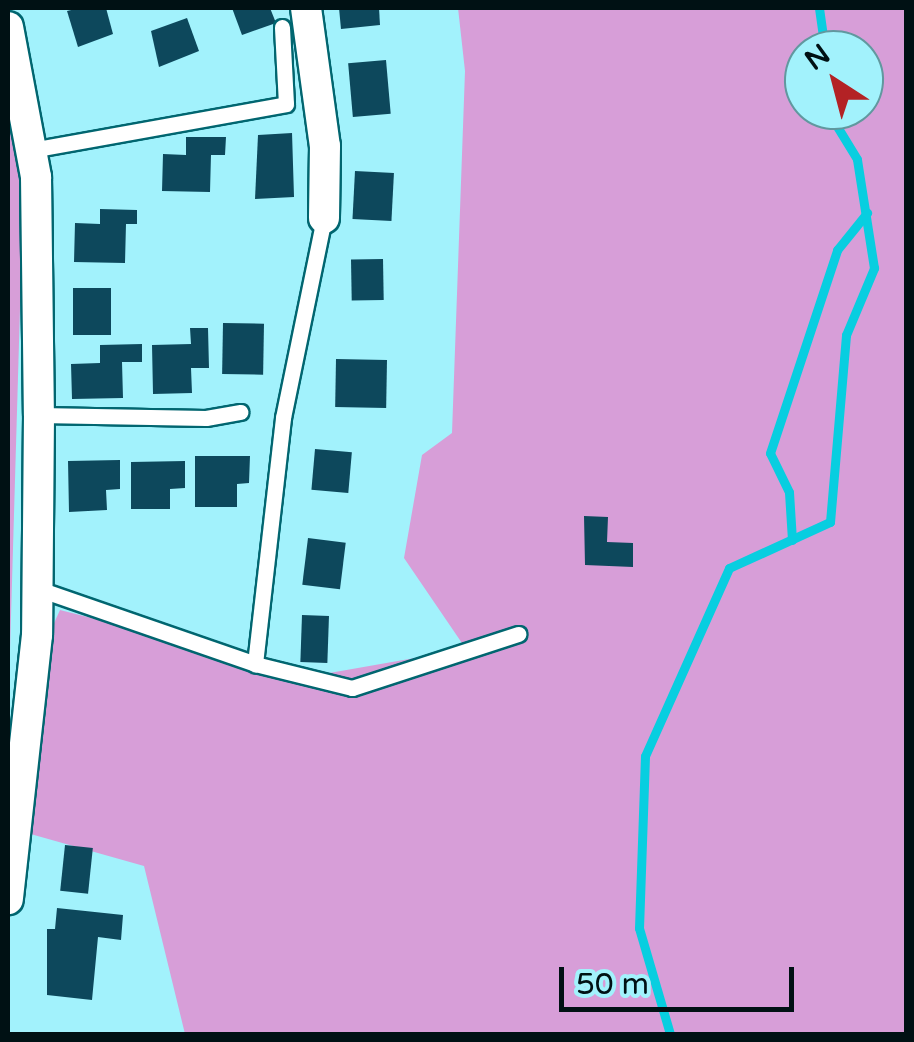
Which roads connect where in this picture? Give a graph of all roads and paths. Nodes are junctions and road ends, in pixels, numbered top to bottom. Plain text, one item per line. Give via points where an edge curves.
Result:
1 (306, 8) edge
2 (8, 26) edge
3 (282, 28) dead end
4 (31, 150) junction
5 (324, 218) joint
6 (240, 412) dead end
7 (39, 415) junction
8 (39, 589) junction
9 (518, 634) dead end
10 (255, 664) junction
11 (8, 900) edge

1 - 5 street via 325,146
2 - 4 street
3 - 4 lane via 286,104
4 - 7 street
5 - 10 lane via 283,418
6 - 7 lane via 206,418
7 - 8 street
8 - 10 lane
8 - 11 street
9 - 10 lane via 352,688

